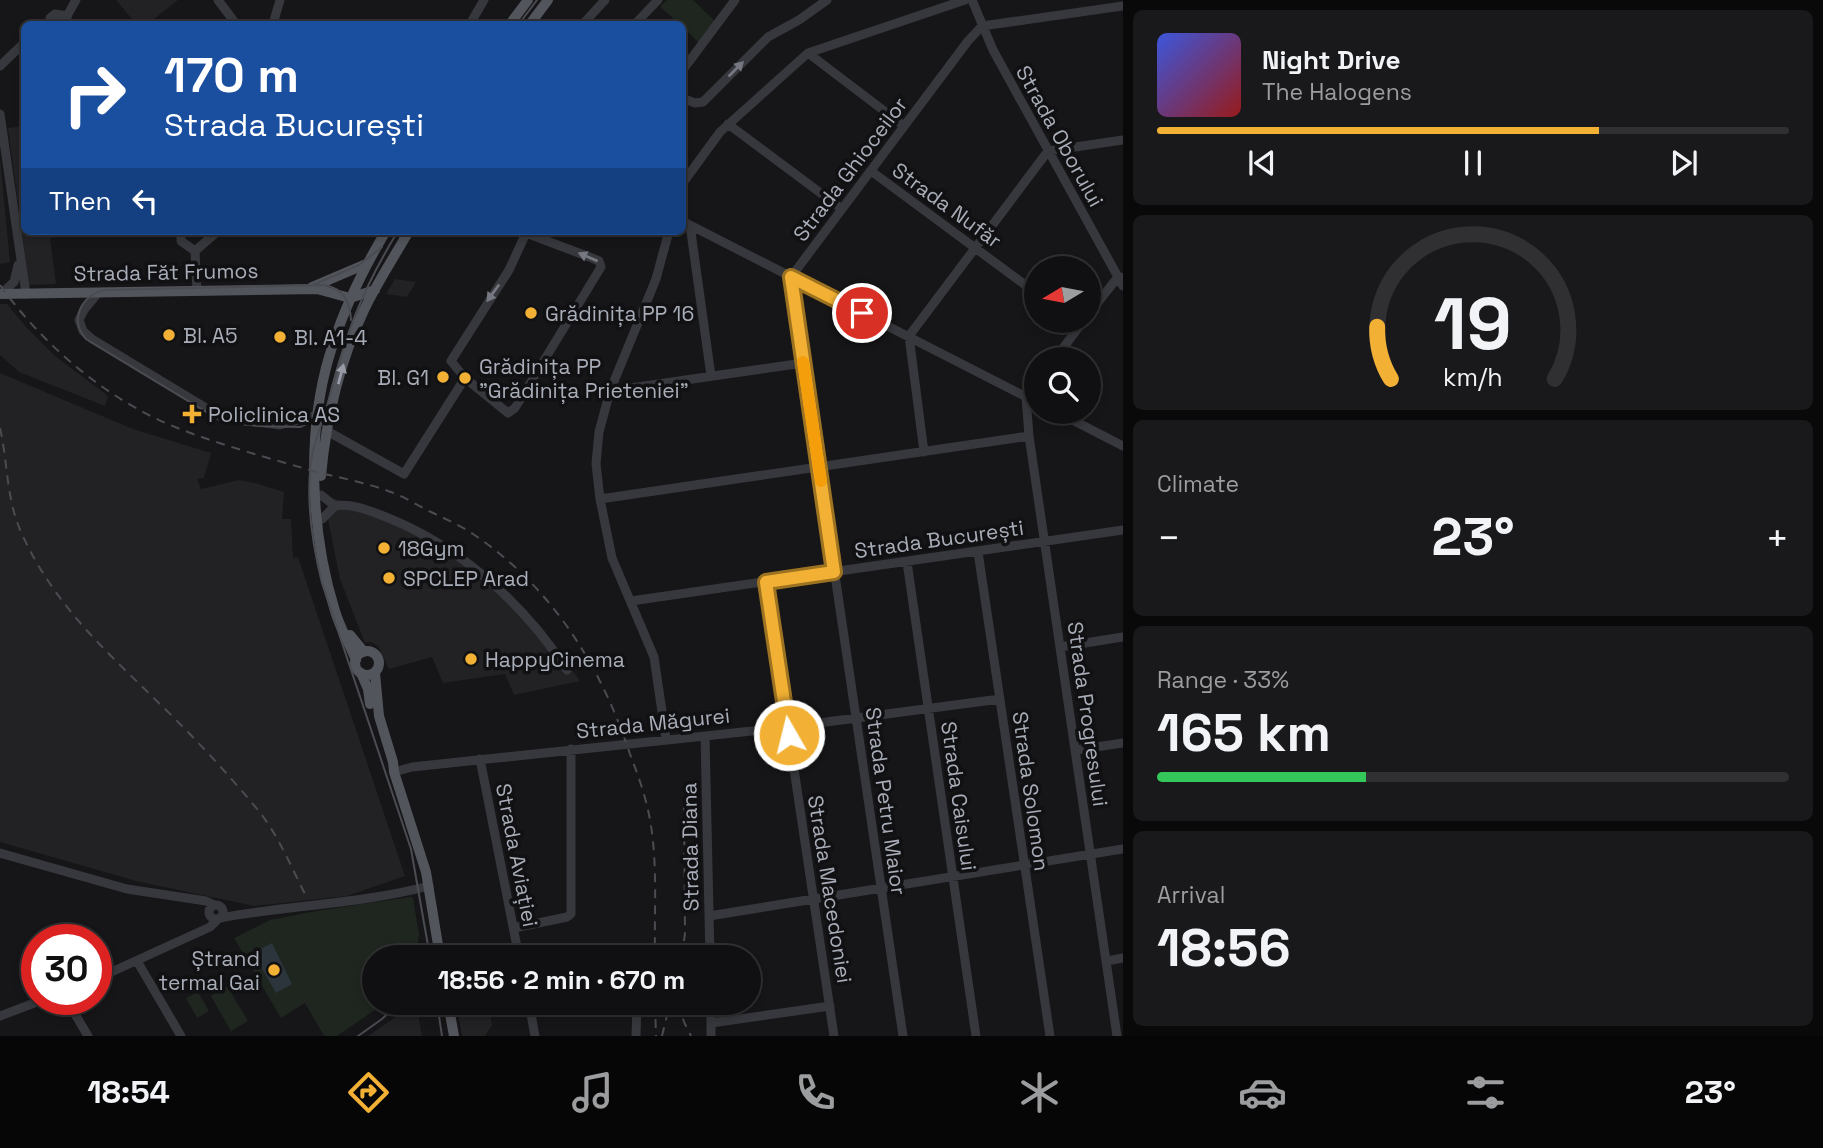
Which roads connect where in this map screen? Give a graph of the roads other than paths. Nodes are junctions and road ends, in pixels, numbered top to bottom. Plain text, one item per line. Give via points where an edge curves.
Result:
1 (74, 0) edge
2 (218, 0) edge
3 (280, 0) edge
4 (484, 0) edge
5 (528, 0) edge
6 (548, 0) edge
7 (605, 0) edge
8 (658, 0) edge
9 (735, 0) edge
10 (827, 0) edge
11 (965, 0) edge
12 (972, 0) edge
13 (1123, 6) edge
14 (49, 20) edge
15 (65, 21) edge
16 (66, 21) edge
17 (234, 21) edge
18 (274, 21) edge
19 (472, 21) edge
20 (512, 21) edge
21 (532, 21) edge
22 (586, 21) edge
23 (638, 21) edge
24 (982, 26) junction
25 (21, 46) edge
26 (808, 54) junction
27 (0, 66) edge
28 (686, 66) edge
29 (686, 100) edge
30 (0, 114) edge
31 (728, 124) junction
32 (904, 126) junction
33 (1123, 140) edge
34 (1048, 151) junction
35 (871, 171) junction
36 (686, 178) edge
37 (842, 209) junction
38 (686, 223) edge
39 (181, 235) edge
40 (213, 235) edge
41 (384, 235) edge
42 (407, 235) edge
43 (526, 235) edge
44 (534, 235) edge
45 (669, 235) edge
46 (975, 247) junction
47 (18, 250) junction
48 (195, 251) junction
49 (366, 264) junction
50 (791, 277) junction
51 (1121, 280) edge
52 (1024, 283) edge
53 (306, 289) junction
54 (375, 290) junction
55 (197, 291) junction
56 (98, 293) junction
57 (1, 294) edge
58 (26, 294) junction
59 (350, 298) junction
60 (1101, 301) edge
61 (909, 336) junction
62 (803, 363) junction
63 (712, 376) junction
64 (465, 378) junction
65 (610, 391) junction
66 (1024, 396) edge
67 (318, 415) junction
68 (1028, 424) edge
69 (1080, 424) edge
70 (327, 430) junction
71 (1029, 436) junction
72 (1123, 446) edge
73 (924, 452) junction
74 (819, 467) junction
75 (321, 495) junction
76 (600, 499) junction
77 (335, 506) junction
78 (322, 519) junction
79 (1123, 530) edge
80 (1044, 541) junction
81 (978, 552) junction
82 (907, 562) junction
83 (834, 572) junction
84 (766, 582) junction
85 (631, 601) junction
86 (1123, 637) edge
87 (1060, 647) junction
88 (360, 656) junction
89 (567, 670) dead end
90 (361, 673) junction
91 (375, 673) junction
92 (1000, 699) junction
93 (928, 708) junction
94 (856, 718) junction
95 (787, 727) junction
96 (705, 736) junction
97 (666, 739) junction
98 (1123, 743) edge
99 (571, 748) junction
100 (1076, 750) junction
101 (480, 759) junction
102 (394, 772) junction
103 (1123, 849) edge
104 (0, 853) edge
105 (1091, 854) junction
106 (1024, 865) junction
107 (953, 876) junction
108 (429, 886) junction
109 (881, 889) junction
110 (814, 900) junction
111 (215, 913) junction
112 (709, 916) junction
113 (513, 928) junction
114 (438, 945) edge
115 (517, 945) edge
116 (710, 945) edge
117 (1123, 958) edge
118 (137, 961) junction
119 (1107, 961) junction
120 (112, 972) edge
121 (830, 1006) junction
122 (21, 1008) edge
123 (76, 1015) edge
124 (450, 1015) edge
125 (531, 1015) edge
126 (637, 1015) edge
127 (711, 1015) edge
128 (0, 1016) edge
129 (711, 1023) junction
130 (88, 1036) edge
131 (181, 1036) edge
132 (453, 1036) edge
133 (535, 1036) edge
134 (636, 1036) edge
135 (711, 1036) edge
136 (834, 1036) edge
137 (904, 1036) edge
138 (976, 1036) edge
139 (1050, 1036) edge
140 (1117, 1036) edge

1 - 14 street
1 - 16 street
2 - 17 street
3 - 18 street
4 - 19 street
5 - 20 main road
6 - 21 main road
7 - 22 street
8 - 23 street
9 - 28 street
29 -> 10 street via 703,102 768,37
11 - 26 street
12 - 24 street, Strada Oborului
13 - 24 street
14 - 15 street via 62,15
24 - 32 street, Strada Ghioceilor
24 - 34 street, Strada Oborului
25 - 27 street
26 - 31 street
26 - 32 street
30 - 47 street
31 - 36 street
31 - 37 street
32 - 35 street, Strada Ghioceilor
33 - 34 street
34 - 46 street
34 - 51 street, Strada Oborului
35 - 37 street, Strada Ghioceilor
35 - 46 street, Strada Nufăr
37 - 50 street, Strada Ghioceilor
38 - 50 street
38 - 63 street
39 - 48 street via 181,241
40 - 48 street
41 - 49 main road
42 - 54 main road
43 -> 64 street via 509,270 451,361
64 -> 44 street via 510,413 601,268 599,261
45 - 65 street via 656,279
46 - 52 street, Strada Nufăr
46 - 61 street
47 - 57 street via 16,277
47 - 58 street
48 - 55 street
49 - 53 main road, Strada Făt Frumos
49 - 59 main road
50 - 61 street
50 - 62 street
51 - 60 street
53 - 55 main road, Strada Făt Frumos
53 - 59 main road, Strada Făt Frumos
54 - 59 main road
70 -> 54 main road via 347,352
55 - 56 main road, Strada Făt Frumos
56 - 58 main road, Strada Făt Frumos
56 - 67 street via 79,320 92,339 220,417 285,424
57 - 58 main road, Strada Făt Frumos
59 - 67 main road via 329,355
61 - 66 street
61 - 73 street
62 - 63 street
62 - 74 street
63 - 65 street
64 - 70 street via 404,474
65 - 76 street via 598,432
67 - 88 main road via 314,497 318,537 334,609
68 - 71 street, Strada Progresului
69 - 72 street
70 - 75 main road
71 - 73 street
71 - 80 street, Strada Progresului
73 - 74 street
74 - 76 street
74 - 83 street
75 - 77 street
75 - 78 main road
76 - 85 street via 612,558
77 - 78 street
77 - 89 street via 350,505 390,519 455,554 518,607
78 - 88 main road via 345,621
79 - 80 street, Strada București
80 - 81 street, Strada București
80 - 87 street, Strada Progresului
81 - 82 street, Strada București
81 - 92 street, Strada Solomon
82 - 83 street, Strada București
82 - 93 street, Strada Caisului
83 - 84 street, Strada București
83 - 94 street, Strada Petru Maior
84 - 85 street, Strada București
84 - 95 street, Strada Macedoniei
85 - 97 street via 654,657
86 - 87 street
87 - 100 street, Strada Progresului
88 - 90 main road via 355,666
88 - 91 main road via 372,652 379,665
90 - 91 main road
90 - 102 main road via 377,735
91 - 102 main road via 377,709
92 - 93 street, Strada Măgurei
92 - 106 street, Strada Solomon
93 - 94 street, Strada Măgurei
93 - 107 street, Strada Caisului
94 - 95 street, Strada Măgurei
94 - 109 street, Strada Petru Maior
95 - 96 street, Strada Măgurei
95 - 110 street, Strada Macedoniei
96 - 97 street, Strada Măgurei
96 - 112 street, Strada Diana
97 - 99 street, Strada Măgurei
98 - 100 street
99 - 101 street, Strada Măgurei
99 - 113 street via 571,914
100 - 105 street, Strada Progresului
101 - 102 street, Strada Măgurei
101 - 113 street, Strada Aviației
102 - 108 main road
103 - 105 street
104 - 111 street via 127,889 197,901
105 - 106 street
105 - 119 street, Strada Progresului
106 - 107 street
106 - 139 street, Strada Solomon
107 - 109 street
107 - 138 street, Strada Caisului
108 - 111 street via 370,899
108 - 114 main road
109 - 110 street
109 - 137 street, Strada Petru Maior
110 - 112 street
110 - 121 street, Strada Macedoniei
111 - 118 street via 214,925
112 - 116 street, Strada Diana
113 - 115 street, Strada Aviației
117 - 119 street
118 - 120 street
118 - 131 street
119 - 140 street, Strada Progresului
121 - 129 street
121 - 136 street, Strada Macedoniei
122 - 128 street
123 - 130 street
124 - 132 main road
125 - 133 street
126 - 134 street
127 - 129 street
129 - 135 street

